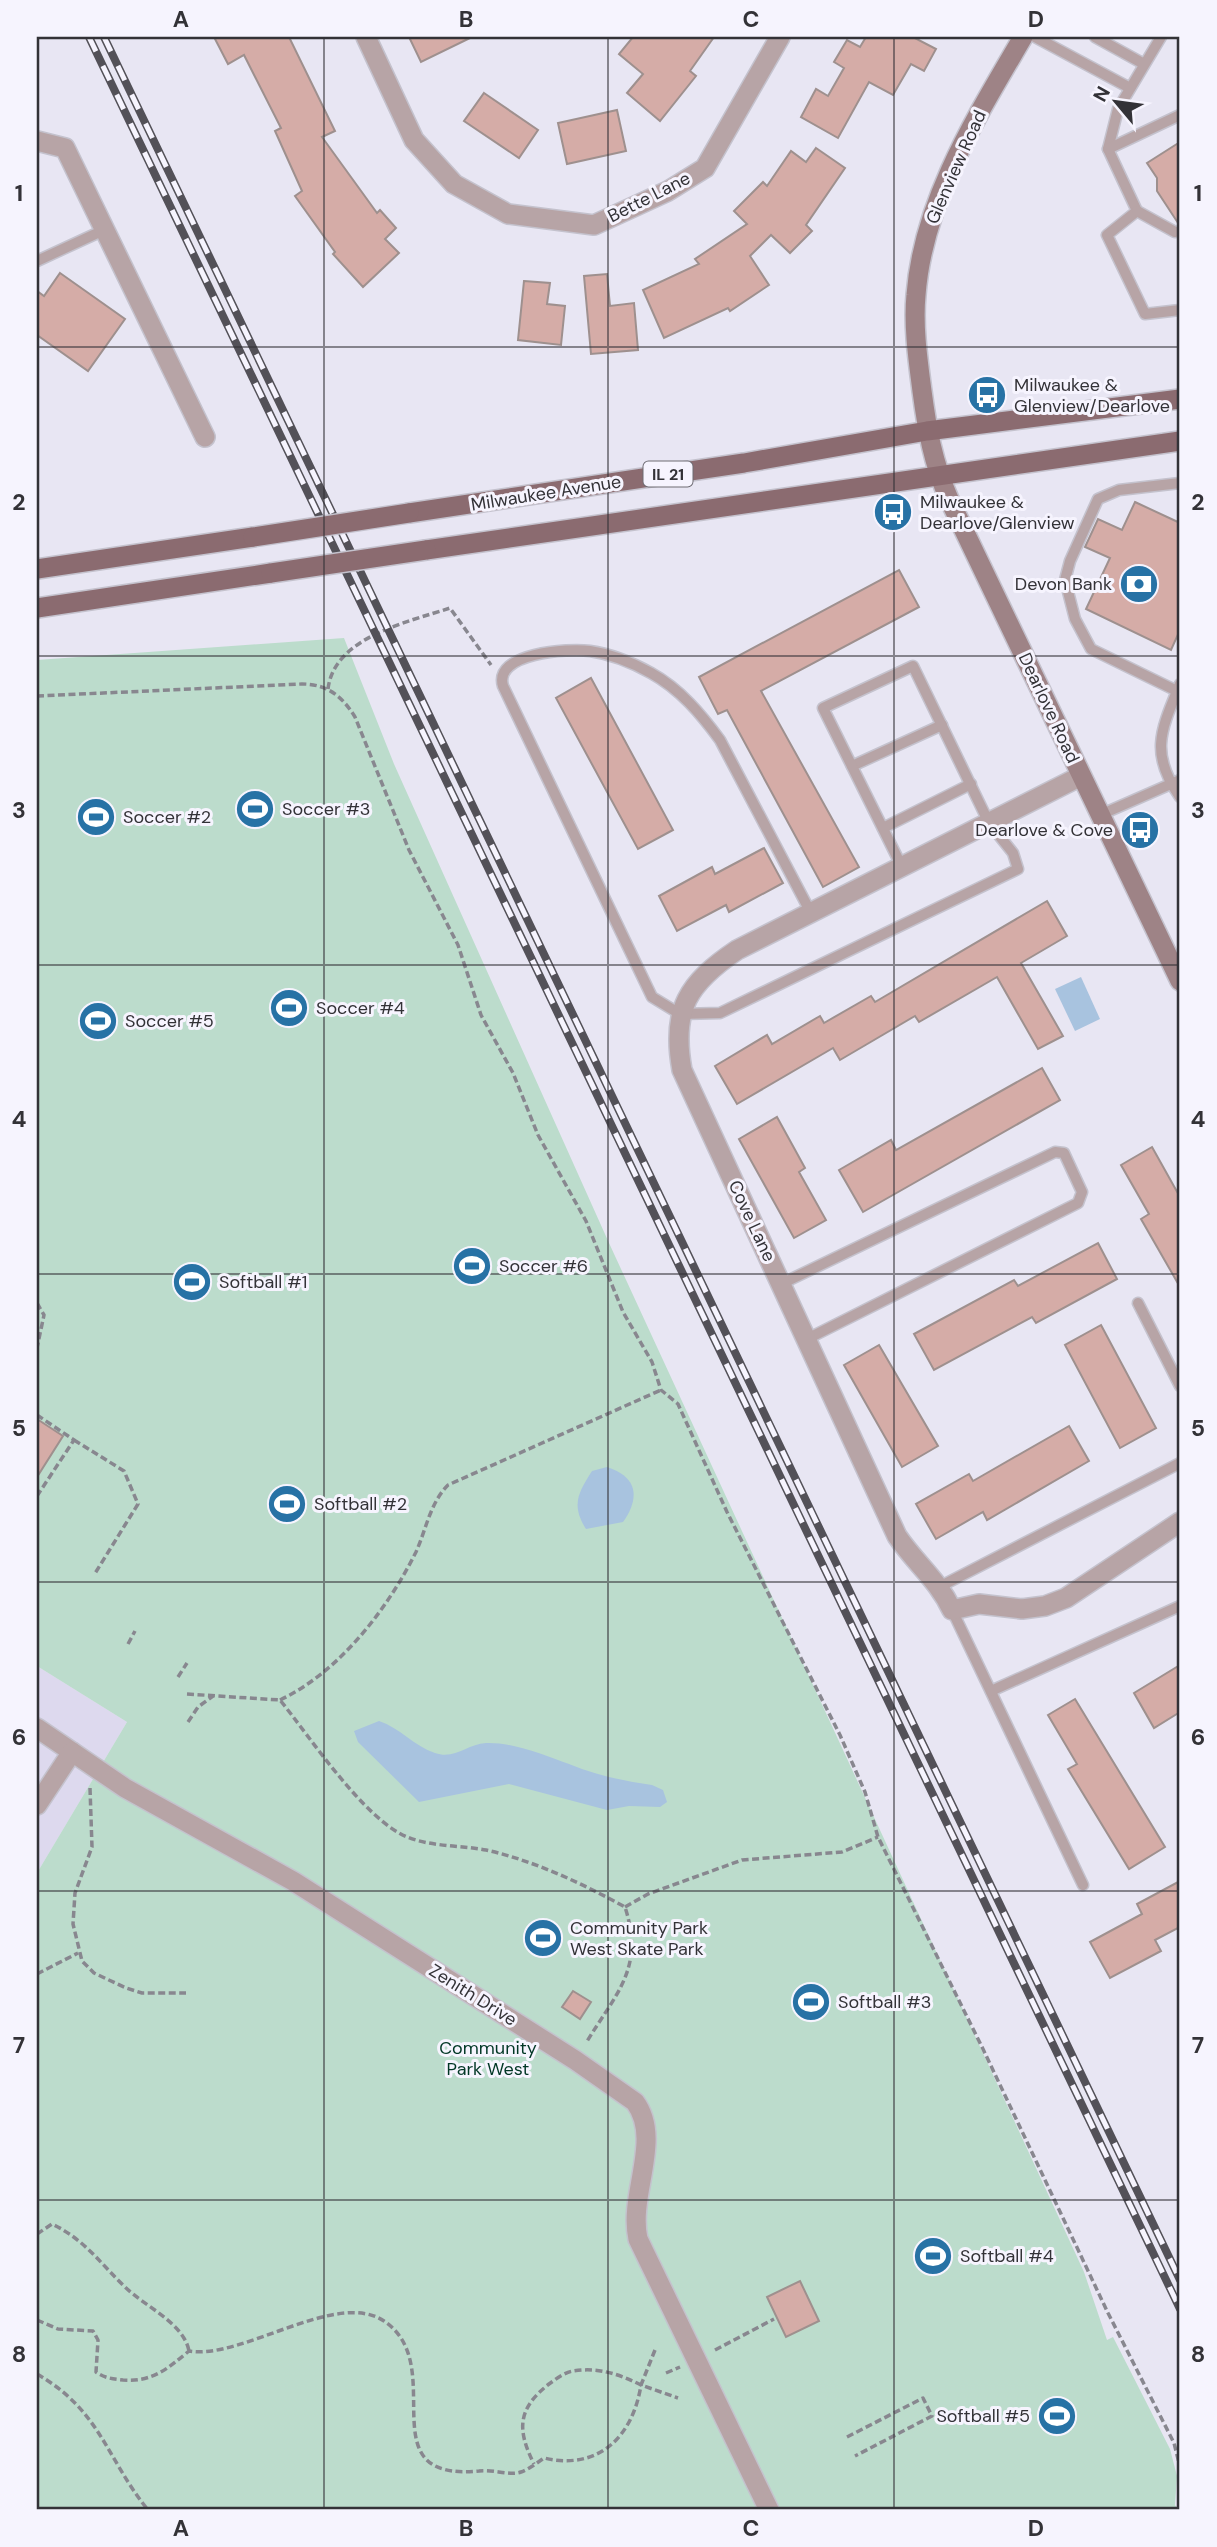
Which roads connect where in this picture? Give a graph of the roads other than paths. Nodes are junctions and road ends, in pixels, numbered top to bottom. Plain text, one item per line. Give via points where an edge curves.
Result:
1 (366, 37) edge
2 (780, 37) edge
3 (1023, 37) edge
4 (1035, 37) edge
5 (1095, 37) edge
6 (1161, 37) edge
7 (1144, 65) junction
8 (1130, 88) junction
9 (1180, 115) edge
10 (37, 141) edge
11 (1108, 149) junction
12 (1137, 211) junction
13 (104, 230) junction
14 (1175, 232) dead end
15 (37, 261) edge
16 (1180, 310) edge
17 (1180, 398) edge
18 (927, 432) junction
19 (205, 437) dead end
20 (1180, 441) edge
21 (939, 476) junction
22 (1180, 483) edge
23 (37, 569) edge
24 (37, 608) edge
25 (1179, 688) edge
26 (942, 725) junction
27 (852, 766) junction
28 (1081, 776) junction
29 (1176, 782) edge
30 (971, 784) junction
31 (1180, 797) edge
32 (1100, 815) junction
33 (989, 823) junction
34 (883, 828) junction
35 (902, 867) junction
36 (811, 914) junction
37 (1180, 981) edge
38 (680, 1014) junction
39 (781, 1283) junction
40 (1138, 1303) dead end
41 (807, 1339) junction
42 (1180, 1386) edge
43 (1180, 1463) edge
44 (1180, 1521) edge
45 (941, 1586) junction
46 (1180, 1606) edge
47 (952, 1610) junction
48 (990, 1691) junction
49 (37, 1728) edge
50 (72, 1752) junction
51 (37, 1805) edge
52 (1083, 1885) dead end
53 (769, 2510) edge

1 - 2 street, Bette Lane via 414,140 454,184 508,214 594,225 668,191 705,168
3 - 18 main road, Glenview Road via 969,131 930,222 916,295
4 - 8 lane
5 - 7 lane
6 - 7 lane
7 - 8 lane
8 - 11 lane via 1118,109
9 - 11 lane
10 - 13 street via 65,148
11 - 12 lane
12 - 14 lane
12 - 16 lane via 1107,235 1145,314
13 - 15 lane
13 - 19 street
17 - 18 main road, Milwaukee Avenue / IL 21
18 - 21 main road, Dearlove Road
18 - 23 main road, Milwaukee Avenue / IL 21, bridge
20 - 21 main road, IL 21
21 - 24 main road, IL 21, bridge via 850,485
21 - 28 main road, Dearlove Road
22 - 25 lane via 1119,490 1098,499 1065,580 1074,618 1091,649
25 - 29 lane via 1161,740 1162,765
26 - 27 lane
26 - 27 lane via 913,666 823,708
26 - 30 lane
27 - 34 lane
28 - 32 main road, Dearlove Road
28 - 33 street, Cove Lane
29 - 31 lane
29 - 32 lane
30 - 33 lane
30 - 34 lane
32 - 37 main road, Dearlove Road
33 - 35 street, Cove Lane
33 - 38 lane via 1013,853 1018,869 720,1013
34 - 35 lane
35 - 36 street, Cove Lane
36 - 38 street, Cove Lane via 712,967 696,982
36 - 38 lane via 720,740 674,688 635,665 590,651 552,652 508,666 500,677 652,997
38 - 39 street, Cove Lane via 682,1070
39 - 41 street, Cove Lane
39 - 41 lane via 1055,1152 1064,1153 1069,1163 1082,1192 1078,1203
40 - 42 lane
41 - 45 street, Cove Lane via 897,1536
43 - 45 lane
44 - 47 street via 1066,1598 1022,1609 979,1604
45 - 47 street, Cove Lane
46 - 48 lane
47 - 48 lane
48 - 52 lane
49 - 50 street, Zenith Drive
50 - 51 street
50 - 53 street, Zenith Drive via 293,1881 623,2091 642,2111 647,2130 634,2219 638,2239

